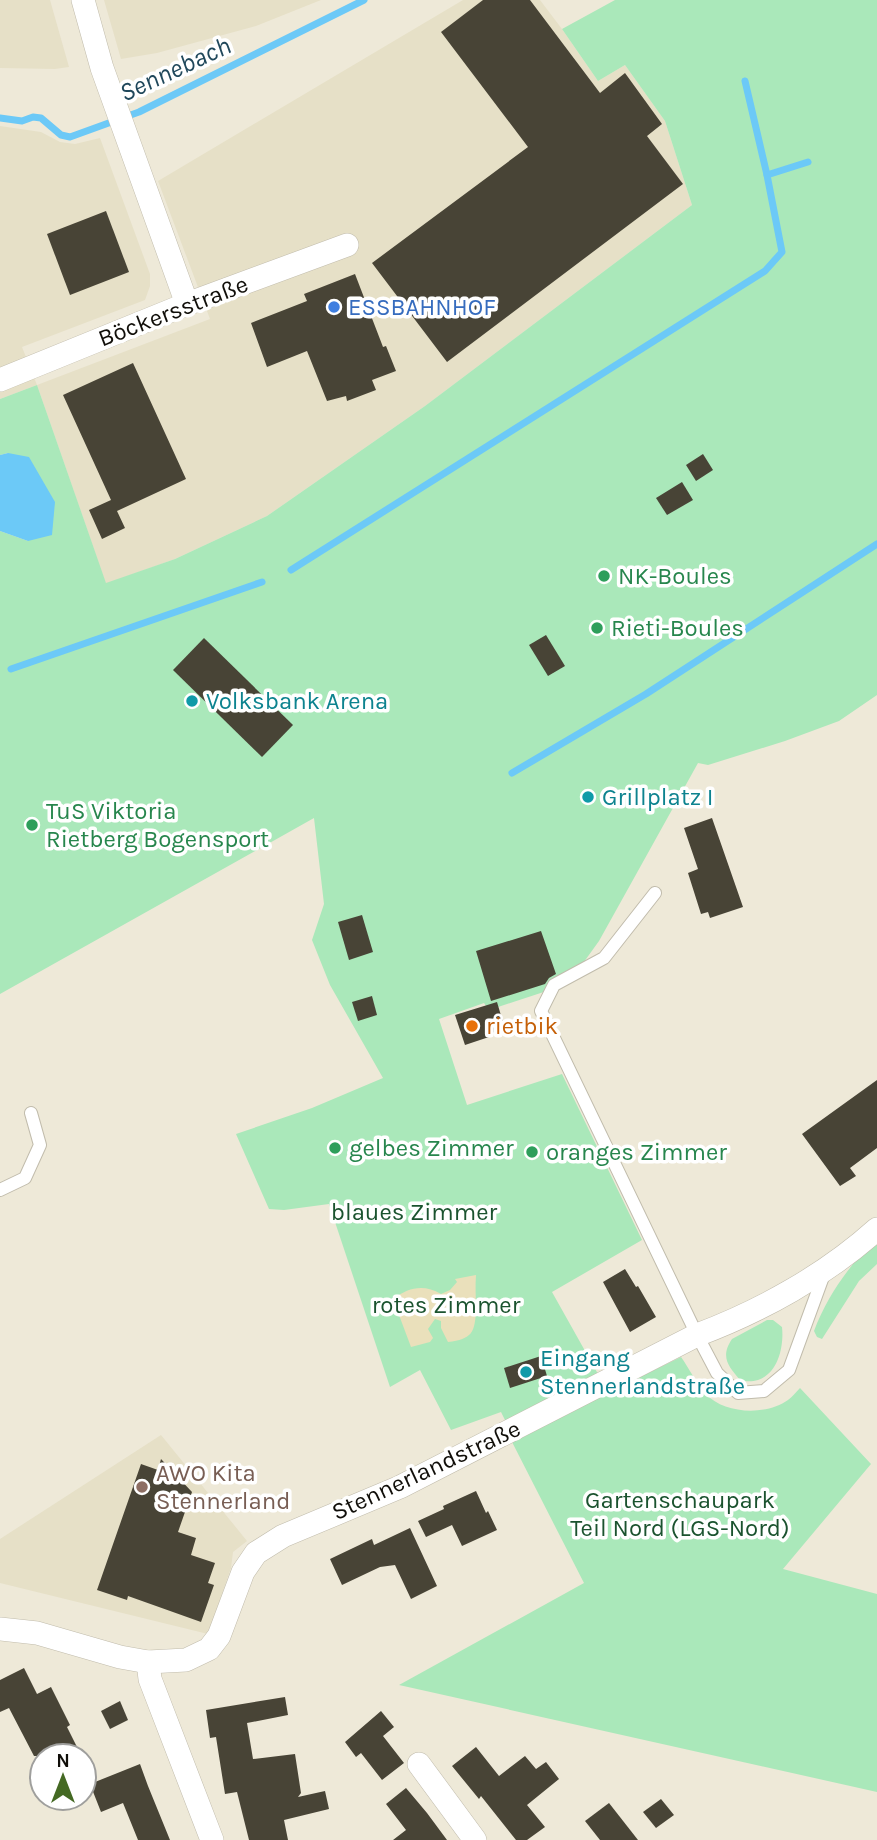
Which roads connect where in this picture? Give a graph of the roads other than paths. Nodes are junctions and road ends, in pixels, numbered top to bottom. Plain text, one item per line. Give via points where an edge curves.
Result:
1 (83, 0) edge
2 (348, 246) dead end
3 (187, 304) junction
4 (0, 380) edge
5 (655, 893) dead end
6 (31, 1113) dead end
7 (0, 1191) edge
8 (877, 1229) edge
9 (825, 1270) junction
10 (697, 1335) junction
11 (0, 1629) edge
12 (148, 1662) junction
13 (419, 1764) dead end
14 (212, 1840) edge
15 (475, 1840) edge

1 - 3 street via 102,68
2 - 3 street, Böckersstraße
3 - 4 street, Böckersstraße
5 - 10 lane via 604,958 554,985 541,1010
6 - 7 lane via 40,1145 25,1178
8 - 9 street, Stennerlandstraße
9 - 10 street, Stennerlandstraße via 735,1321
9 - 10 lane via 789,1370 764,1391 738,1393 717,1373
10 - 12 street, Stennerlandstraße via 400,1487 283,1536 256,1553 243,1572 219,1636 209,1649 186,1660
11 - 12 street, Stennerlandstraße via 37,1633
12 - 14 street via 150,1679
13 - 15 street

